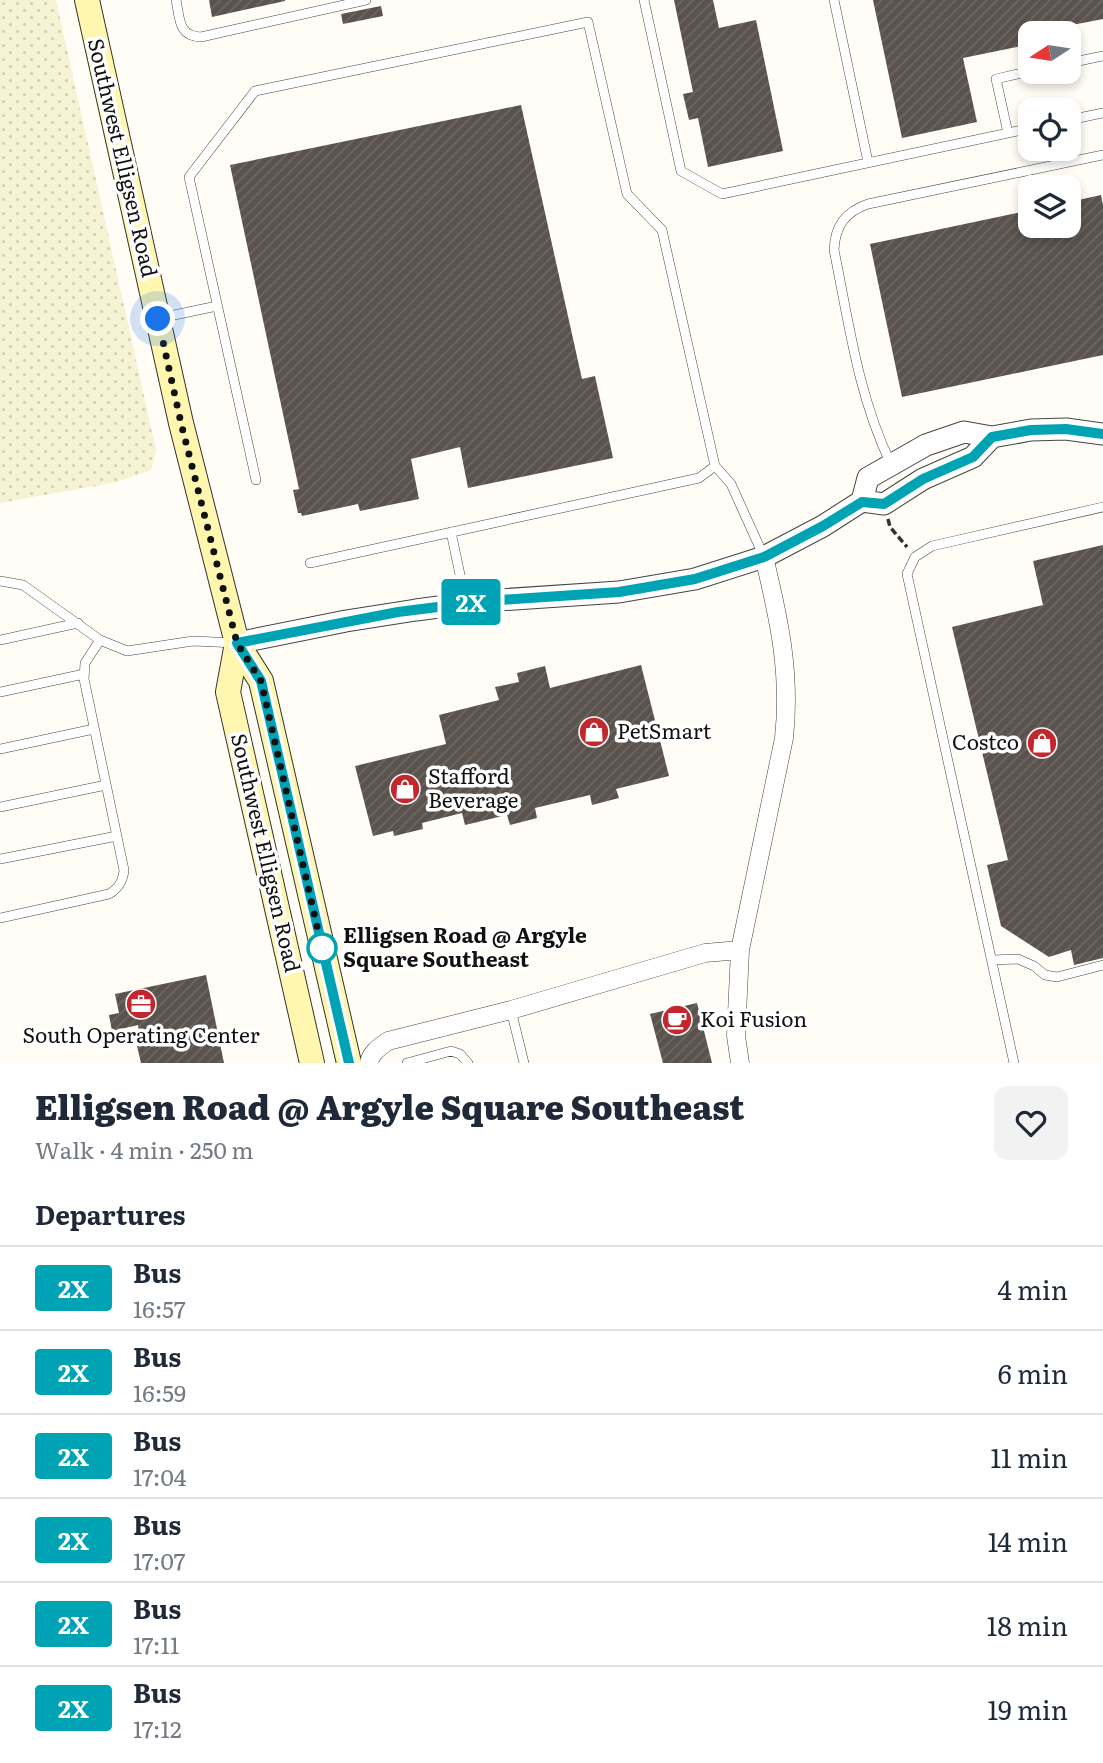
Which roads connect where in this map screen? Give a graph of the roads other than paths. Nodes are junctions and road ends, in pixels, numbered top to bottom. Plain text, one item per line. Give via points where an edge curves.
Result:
1 (87, 0) edge
2 (176, 0) edge
3 (645, 0) edge
4 (834, 0) edge
5 (361, 1) edge
6 (1103, 56) edge
7 (1082, 60) edge
8 (1018, 74) edge
9 (1103, 113) edge
10 (1081, 118) edge
11 (1018, 131) edge
12 (1008, 133) junction
13 (1103, 155) edge
14 (868, 162) junction
15 (217, 306) junction
16 (158, 319) junction
17 (1103, 434) edge
18 (992, 437) junction
19 (891, 464) junction
20 (715, 466) junction
21 (256, 480) dead end
22 (862, 502) junction
23 (1103, 507) edge
24 (451, 532) junction
25 (764, 557) junction
26 (310, 563) dead end
27 (0, 581) edge
28 (466, 603) junction
29 (78, 623) junction
30 (0, 640) edge
31 (100, 640) junction
32 (237, 643) junction
33 (84, 674) junction
34 (0, 692) edge
35 (94, 729) junction
36 (0, 749) edge
37 (106, 785) junction
38 (0, 807) edge
39 (117, 836) junction
40 (0, 859) edge
41 (0, 918) edge
42 (740, 950) junction
43 (992, 960) junction
44 (1103, 965) edge
45 (511, 1010) junction
46 (312, 1063) edge
47 (349, 1063) edge
48 (369, 1063) edge
49 (407, 1063) edge
50 (467, 1063) edge
51 (524, 1063) edge
52 (740, 1063) edge
53 (1014, 1063) edge

1 - 16 main road, Southwest Elligsen Road
2 - 5 lane via 183,31 201,37
3 - 14 lane via 681,171 722,194
4 - 14 lane
6 - 7 lane
8 - 12 lane via 996,79
9 - 10 lane
11 - 12 lane
12 - 14 lane
13 - 19 lane via 868,204 855,209 838,226 834,250 865,399
15 - 16 lane
15 - 20 lane via 189,177 254,91 588,22 626,194 662,230
15 - 21 lane
16 - 32 main road, Southwest Elligsen Road
17 - 18 street via 1066,429
18 - 19 street via 964,432
18 - 22 street via 973,457 923,479 884,504
19 - 22 street via 868,478
20 - 24 lane via 699,478
20 - 25 lane via 730,484
22 - 25 street
23 - 43 lane via 932,547 915,557 907,574
24 - 26 lane
24 - 28 lane
25 - 28 street via 646,589
25 - 42 street via 782,633 788,703 785,738
27 - 29 lane via 23,586
28 - 32 street
29 - 30 lane
29 - 31 lane
31 - 32 lane via 127,651 193,641
31 - 33 lane via 85,663
32 - 46 main road, Southwest Elligsen Road via 228,692
32 - 47 main road, Southwest Elligsen Road via 261,681
33 - 34 lane
33 - 35 lane
35 - 36 lane
35 - 37 lane
37 - 38 lane
37 - 39 lane
39 - 40 lane
39 - 41 lane via 124,877 115,890
42 - 45 street via 705,953
42 - 52 street via 736,1036
43 - 44 lane via 1018,959 1057,977
43 - 53 lane
45 - 48 street via 388,1041
45 - 51 lane
49 - 50 lane via 451,1051

